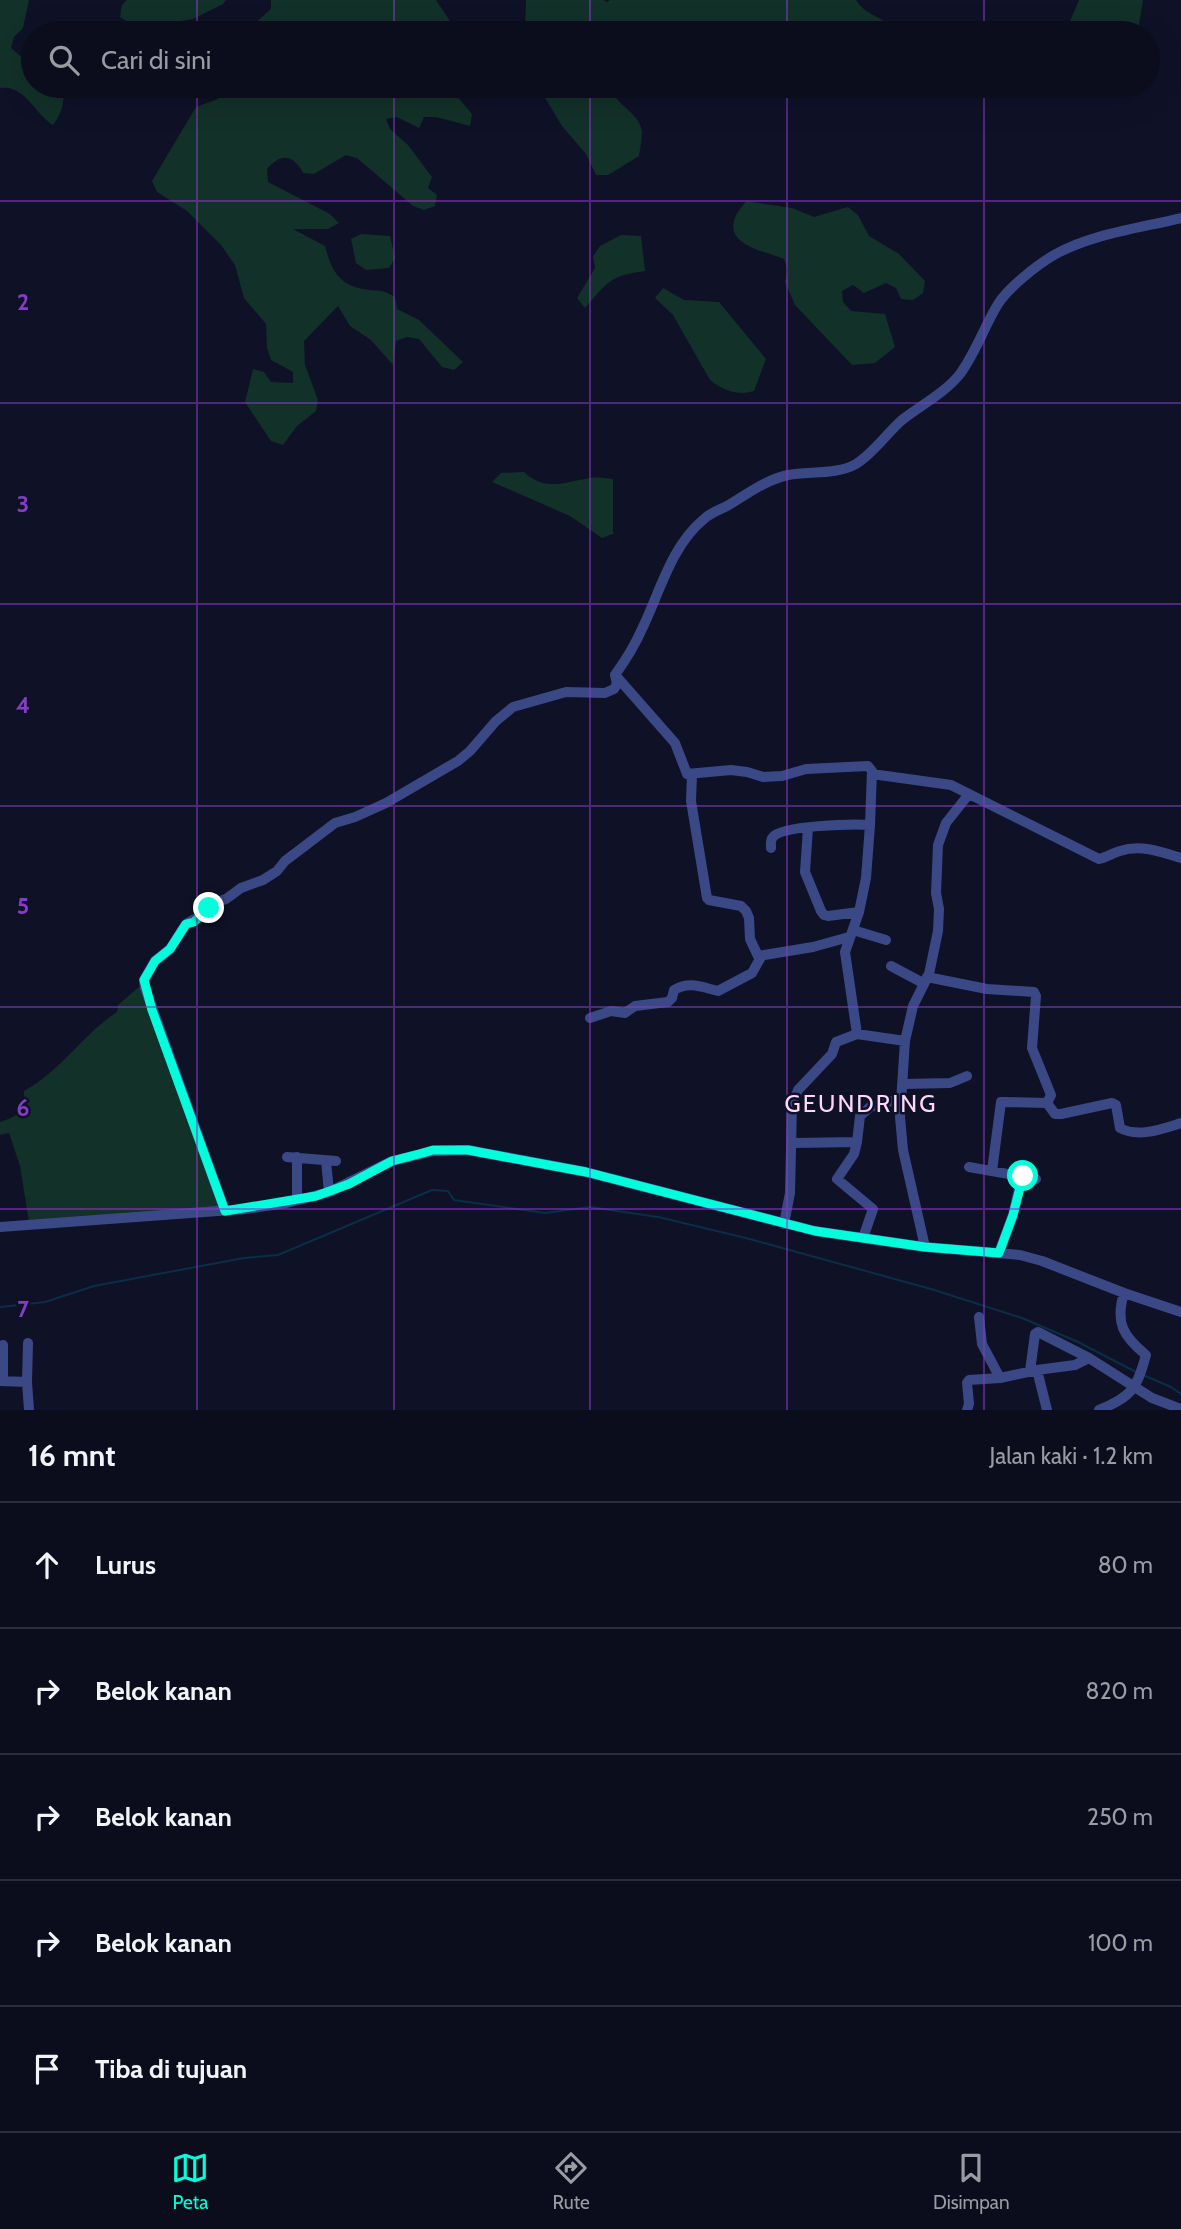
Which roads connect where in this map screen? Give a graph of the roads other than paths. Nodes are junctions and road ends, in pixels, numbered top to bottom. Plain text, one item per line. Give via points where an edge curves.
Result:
1 (1181, 218) edge
2 (615, 675) junction
3 (872, 774) junction
4 (692, 775) junction
5 (969, 794) junction
6 (870, 825) junction
7 (808, 828) junction
8 (771, 848) dead end
9 (1181, 858) edge
10 (859, 912) junction
11 (851, 934) junction
12 (886, 940) dead end
13 (761, 957) junction
14 (891, 966) dead end
15 (925, 980) junction
16 (590, 1017) dead end
17 (857, 1034) junction
18 (905, 1041) junction
19 (967, 1076) dead end
20 (904, 1084) junction
21 (903, 1098) junction
22 (1047, 1103) junction
23 (1181, 1123) edge
24 (857, 1142) junction
25 (793, 1143) junction
26 (969, 1167) dead end
27 (992, 1171) junction
28 (1023, 1176) junction
29 (1036, 1179) dead end
30 (329, 1192) junction
31 (297, 1200) junction
32 (225, 1211) junction
33 (784, 1224) junction
34 (0, 1227) edge
35 (863, 1238) junction
36 (925, 1247) junction
37 (999, 1253) junction
38 (1124, 1293) junction
39 (1181, 1312) edge
40 (979, 1317) dead end
41 (28, 1343) dead end
42 (3, 1345) dead end
43 (1092, 1360) junction
44 (1036, 1372) junction
45 (1000, 1378) junction
46 (1, 1381) edge
47 (27, 1381) junction
48 (1137, 1383) junction
49 (1106, 1409) edge
50 (1181, 1409) edge
51 (29, 1410) edge
52 (967, 1410) edge
53 (1047, 1410) edge

1 - 2 street via 1079,244 1053,256 998,305 958,377 901,421 866,456 839,470 784,476 705,517 676,553 642,631
2 - 4 street via 675,743 685,772
2 - 32 street via 617,684 605,693 566,692 513,707 458,761 386,803 335,823 278,871 214,903 186,924 170,949 155,961 144,980 145,988
3 - 4 street via 868,766 853,765 782,776 763,777 731,769
3 - 5 street via 931,780
3 - 6 street
4 - 13 street via 691,801 707,898 746,911 750,939
5 - 9 street via 1099,859 1143,848
5 - 15 street via 946,823 938,845 938,932
6 - 7 street
6 - 10 street
7 - 8 street via 774,835
7 - 10 street via 805,872 821,911 828,916
10 - 11 street
11 - 12 street
11 - 13 street
11 - 17 street via 845,952
13 - 16 street via 752,973 718,992 686,985 674,990 668,1002
14 - 15 street
15 - 18 street
15 - 22 street via 1034,992 1032,1048 1051,1095
17 - 18 street
17 - 25 street via 836,1042 832,1054 798,1090 792,1105
18 - 20 street
19 - 20 street via 950,1083
20 - 21 street
21 - 24 street via 870,1107 860,1116
21 - 36 street via 903,1150
22 - 23 street via 1055,1114 1061,1114 1112,1103 1120,1128 1126,1131 1157,1131
22 - 27 street via 1001,1102
24 - 25 street
24 - 35 street via 837,1179 873,1209
25 - 33 street
26 - 27 street
27 - 28 street
28 - 29 street
28 - 37 street
30 - 31 street
30 - 31 street via 331,1161 292,1157
30 - 33 street via 392,1161 433,1150 468,1150 586,1172
31 - 32 street
32 - 34 street
33 - 35 street
35 - 36 street
36 - 37 street
37 - 38 street via 1042,1261
38 - 39 street
38 - 48 street via 1119,1321 1146,1356
40 - 45 street via 980,1340
41 - 47 street
42 - 46 street
43 - 44 street
43 - 44 street via 1038,1332
43 - 48 street
44 - 45 street
44 - 53 street
45 - 52 street via 969,1380
46 - 47 street
47 - 51 street
48 - 49 street via 1125,1398
48 - 50 street via 1152,1398

